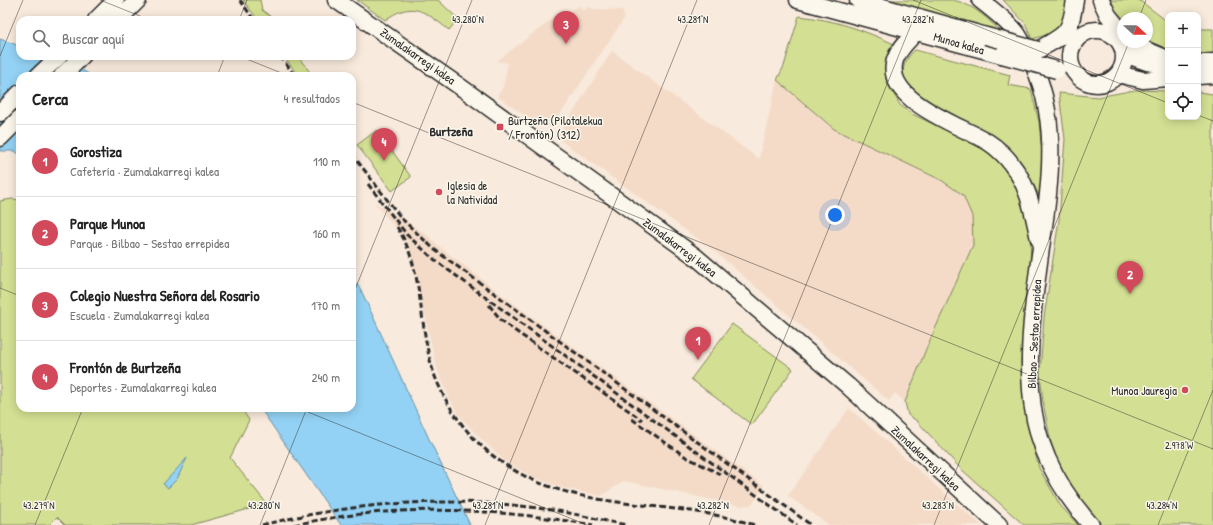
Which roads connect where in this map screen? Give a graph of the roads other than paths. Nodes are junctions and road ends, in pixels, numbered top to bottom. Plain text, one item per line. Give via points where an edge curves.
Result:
1 (116, 0) edge
2 (138, 0) edge
3 (336, 0) edge
4 (798, 0) edge
5 (858, 0) edge
6 (980, 0) edge
7 (1075, 0) edge
8 (1079, 0) edge
9 (1101, 0) edge
10 (100, 16) edge
11 (122, 16) edge
12 (917, 31) junction
13 (1116, 33) edge
14 (1084, 34) junction
15 (1129, 48) edge
16 (1038, 50) junction
17 (1070, 56) junction
18 (1165, 57) edge
19 (55, 60) edge
20 (78, 60) edge
21 (1213, 62) edge
22 (1201, 63) edge
23 (1165, 65) edge
24 (1074, 71) junction
25 (42, 72) edge
26 (66, 72) edge
27 (1118, 74) junction
28 (1213, 75) edge
29 (1201, 76) edge
30 (1165, 78) edge
31 (16, 97) edge
32 (0, 113) edge
33 (16, 122) edge
34 (0, 138) edge
35 (1042, 248) junction
36 (999, 525) edge
37 (1091, 525) edge

1 - 10 main road
2 - 11 main road
3 - 36 main road, Zumalakarregi kalea via 696,257 848,386
4 - 12 main road, Munoa kalea
5 - 16 main road, Munoa kalea, bridge
6 - 35 main road, Bilbao - Sestao errepidea via 1016,33 1034,66 1045,98 1050,133 1049,196
7 - 16 main road via 1072,22 1062,36
8 - 14 main road
9 - 13 main road
12 - 24 main road, Munoa kalea, bridge via 1057,70
12 - 35 main road via 904,43 895,60 894,77 903,93 934,114 990,143 1012,165 1029,195
13 - 14 main road via 1101,30
14 - 17 main road via 1074,43
15 - 18 main road via 1144,49
15 - 23 main road via 1147,62
15 - 27 main road
16 - 17 main road, Munoa kalea
17 - 24 main road
19 - 25 main road
20 - 26 main road
21 - 22 main road
24 - 27 main road via 1085,81 1094,84 1107,82
27 - 30 main road via 1144,80
28 - 29 main road
31 - 32 main road
33 - 34 main road
35 - 37 main road, Bilbao - Sestao errepidea via 1037,278 1031,360 1031,390 1035,418 1056,478 1073,505

